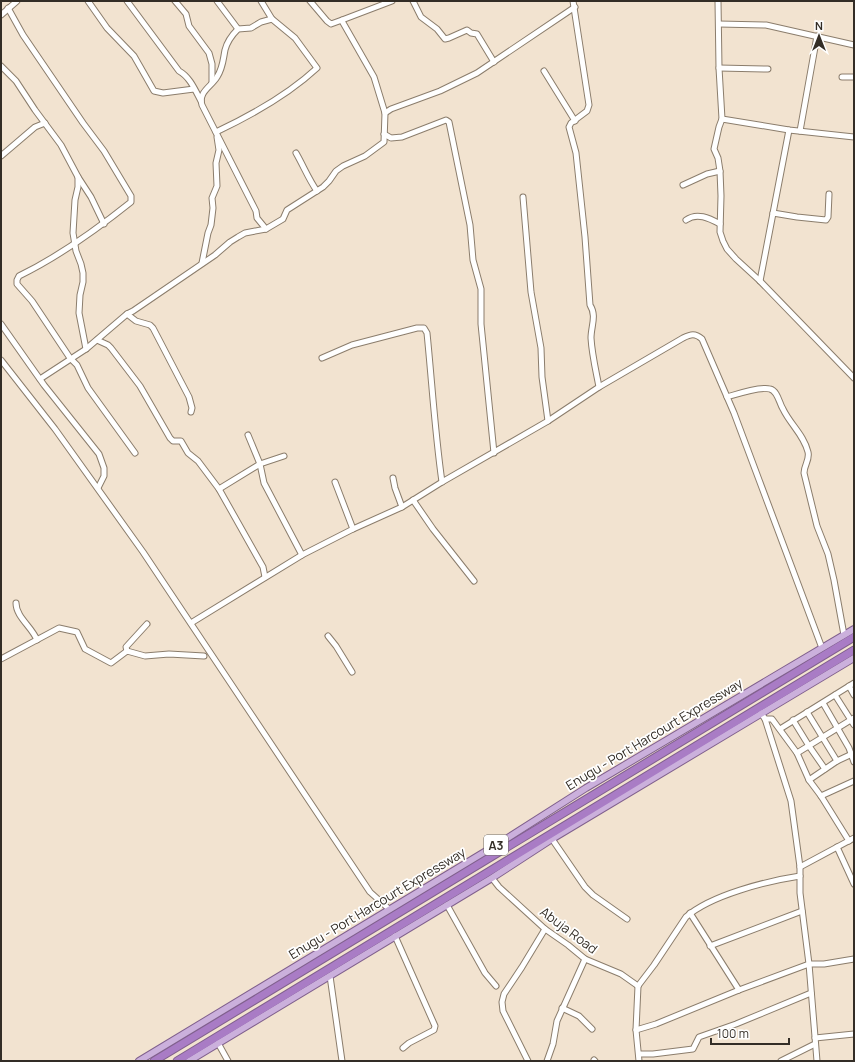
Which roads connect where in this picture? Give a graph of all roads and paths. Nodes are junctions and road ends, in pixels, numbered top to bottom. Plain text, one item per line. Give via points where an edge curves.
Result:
1 (17, 1) edge
2 (88, 1) edge
3 (127, 1) edge
4 (175, 1) edge
5 (217, 1) edge
6 (261, 1) edge
7 (310, 1) edge
8 (392, 1) edge
9 (413, 1) edge
10 (573, 1) edge
11 (718, 1) edge
12 (575, 7) junction
13 (8, 8) junction
14 (1, 15) edge
15 (272, 19) junction
16 (342, 20) junction
17 (719, 24) junction
18 (238, 29) junction
19 (817, 36) junction
20 (854, 45) edge
21 (494, 62) junction
22 (1, 66) edge
23 (719, 68) junction
24 (768, 69) dead end
25 (544, 71) dead end
26 (842, 77) dead end
27 (854, 77) edge
28 (212, 82) junction
29 (194, 89) junction
30 (201, 101) junction
31 (385, 113) junction
32 (722, 119) junction
33 (575, 121) junction
34 (45, 123) junction
35 (789, 130) junction
36 (800, 131) junction
37 (216, 132) junction
38 (384, 134) junction
39 (854, 137) edge
40 (390, 138) junction
41 (384, 142) junction
42 (296, 153) dead end
43 (1, 156) edge
44 (720, 171) junction
45 (78, 177) junction
46 (682, 185) dead end
47 (317, 191) junction
48 (829, 194) dead end
49 (523, 198) dead end
50 (773, 213) junction
51 (686, 220) dead end
52 (104, 224) junction
53 (720, 224) junction
54 (266, 229) junction
55 (75, 244) junction
56 (202, 263) junction
57 (760, 281) junction
58 (127, 314) junction
59 (1, 324) edge
60 (97, 340) junction
61 (86, 349) junction
62 (322, 358) dead end
63 (1, 360) edge
64 (71, 360) junction
65 (854, 378) edge
66 (40, 379) junction
67 (599, 387) junction
68 (727, 397) junction
69 (191, 412) dead end
70 (548, 421) junction
71 (248, 435) dead end
72 (134, 453) dead end
73 (494, 453) junction
74 (284, 456) dead end
75 (260, 464) junction
76 (393, 478) dead end
77 (335, 482) dead end
78 (442, 482) junction
79 (98, 488) junction
80 (219, 489) junction
81 (413, 500) junction
82 (402, 507) junction
83 (353, 529) junction
84 (302, 555) junction
85 (265, 577) junction
86 (474, 581) dead end
87 (16, 603) dead end
88 (191, 623) junction
89 (147, 624) dead end
90 (854, 629) edge
91 (844, 635) junction
92 (328, 636) dead end
93 (854, 637) edge
94 (37, 640) junction
95 (822, 648) junction
96 (854, 650) edge
97 (127, 651) junction
98 (204, 656) dead end
99 (854, 658) edge
100 (1, 659) edge
101 (352, 672) dead end
102 (852, 685) edge
103 (854, 694) edge
104 (835, 695) junction
105 (823, 703) junction
106 (806, 712) junction
107 (761, 713) junction
108 (765, 719) junction
109 (852, 719) edge
110 (793, 720) junction
111 (854, 725) edge
112 (837, 728) junction
113 (780, 729) junction
114 (823, 737) junction
115 (809, 746) junction
116 (797, 753) junction
117 (853, 758) edge
118 (837, 761) junction
119 (826, 769) junction
120 (809, 780) junction
121 (854, 781) edge
122 (821, 796) junction
123 (854, 838) edge
124 (552, 839) junction
125 (849, 841) junction
126 (837, 847) junction
127 (800, 867) junction
128 (800, 876) junction
129 (492, 878) junction
130 (854, 884) edge
131 (447, 905) junction
132 (390, 909) junction
133 (802, 911) junction
134 (690, 913) junction
135 (627, 919) dead end
136 (545, 929) junction
137 (395, 936) junction
138 (710, 946) junction
139 (585, 959) junction
140 (854, 959) edge
141 (809, 964) junction
142 (330, 976) junction
143 (496, 986) dead end
144 (638, 986) junction
145 (739, 990) junction
146 (811, 993) junction
147 (562, 1008) junction
148 (592, 1029) dead end
149 (636, 1030) junction
150 (854, 1034) edge
151 (815, 1038) junction
152 (218, 1043) junction
153 (815, 1044) junction
154 (403, 1048) dead end
155 (639, 1054) junction
156 (139, 1061) edge
157 (154, 1061) edge
158 (177, 1061) edge
159 (188, 1061) edge
160 (228, 1061) edge
161 (342, 1061) edge
162 (528, 1061) edge
163 (547, 1061) edge
164 (639, 1061) edge
165 (781, 1061) edge
166 (817, 1061) edge

1 - 13 street
2 - 29 street via 107,28 134,56 154,91 163,93
3 - 29 street
4 - 28 street via 186,14 189,26 209,54
5 - 18 street
6 - 15 street
7 - 16 street via 331,24
8 - 16 street
9 - 21 street via 421,17 445,38 467,30 471,34 476,34
10 - 12 street
11 - 17 street
12 - 21 street
12 - 33 street via 589,105 587,111
13 - 14 street
13 - 52 street via 23,35 104,152 131,196 131,202
15 - 18 street via 251,28
15 - 37 street via 294,38 317,68 276,100
16 - 31 street via 374,77
17 - 19 street via 766,25
17 - 23 street
18 - 28 street via 227,44 222,67
19 - 20 street
19 - 36 street
21 - 31 street via 447,88
22 - 34 street via 16,81
23 - 24 street
23 - 32 street
25 - 33 street
26 - 27 street
28 - 30 street via 203,92
29 - 30 street
30 - 37 street
31 - 38 street
32 - 35 street
32 - 44 street via 714,149
33 - 67 street via 569,127 576,153 590,305 594,318 591,336
34 - 43 street via 36,127
34 - 45 street via 61,145
35 - 36 street
35 - 50 street
36 - 39 street
37 - 54 street via 256,211 257,218
37 - 56 street via 219,150 216,163 217,186 212,198 211,225
38 - 40 street
38 - 41 street
40 - 41 street
40 - 73 street via 402,137 446,120 450,122 480,289
41 - 47 street via 365,156 336,171 330,181
42 - 47 street
44 - 46 street
44 - 53 street
45 - 52 street
45 - 55 street via 73,231
47 - 54 street via 287,210 283,219
48 - 50 street via 826,220
49 - 70 street via 531,292 541,348
50 - 57 street
51 - 53 street via 699,215
52 - 55 street
53 - 57 street via 720,232 727,249
54 - 56 street via 245,233
55 - 61 street via 83,273 79,313
55 - 64 street via 19,276 17,280 17,284 32,301
56 - 58 street
57 - 65 street
58 - 60 street
58 - 69 street via 153,328 189,397
59 - 66 street
60 - 61 street
60 - 80 street via 111,348 140,386 168,436 173,441 181,441 188,454 198,461
61 - 64 street
62 - 78 street via 352,345 424,328 427,333
63 - 79 street
64 - 66 street
64 - 72 street
66 - 79 street via 101,458 104,476
67 - 68 street via 683,338 697,334 702,338
67 - 70 street
68 - 91 street via 757,389 772,390 804,441 808,460 804,473 828,554
68 - 95 street
70 - 73 street
71 - 75 street
73 - 78 street
74 - 75 street
75 - 80 street
75 - 84 street via 264,482
76 - 82 street
77 - 83 street
78 - 81 street
79 - 88 street
80 - 85 street via 263,567
81 - 82 street
81 - 86 street
82 - 83 street
83 - 84 street
84 - 85 street
85 - 88 street
87 - 94 street via 18,613
88 - 132 street via 370,892
89 - 97 street via 126,647
90 - 91 main road, Enugu - Port Harcourt Expressway / A3
91 - 95 main road, Enugu - Port Harcourt Expressway / A3
92 - 101 street
93 - 157 highway, Enugu - Port Harcourt Expressway / A3
94 - 97 street via 59,628 77,632 85,649 111,663
94 - 100 street
95 - 132 main road, Enugu - Port Harcourt Expressway / A3 via 586,788
96 - 158 highway, A3
97 - 98 street via 146,656
99 - 107 main road, A3
102 - 103 street
102 - 104 street
104 - 105 street
104 - 109 street
105 - 106 street
105 - 112 street
106 - 110 street
106 - 114 street
107 - 108 street
107 - 124 main road, A3
108 - 113 street via 772,719
108 - 127 street via 791,801
109 - 111 street
109 - 112 street
110 - 113 street
110 - 115 street
112 - 114 street
112 - 117 street
113 - 116 street
114 - 115 street
114 - 118 street
115 - 116 street
115 - 119 street
116 - 120 street
117 - 118 street
118 - 119 street
119 - 120 street
120 - 122 street
121 - 122 street
122 - 125 street
123 - 125 street
124 - 129 main road, A3
124 - 135 street via 585,887
125 - 126 street
126 - 127 street
126 - 130 street
127 - 128 street
128 - 133 street
128 - 134 street via 741,890
129 - 131 main road, A3
129 - 136 street, Abuja Road
131 - 137 main road, A3
131 - 143 street via 485,973
132 - 156 main road, Enugu - Port Harcourt Expressway / A3
133 - 138 street
133 - 141 street
134 - 138 street
134 - 144 street
136 - 139 street, Abuja Road
136 - 162 street via 503,998 503,1011
137 - 142 main road, A3
137 - 154 street via 435,1026 434,1030 409,1042
138 - 145 street
139 - 144 street, Abuja Road via 621,974
139 - 147 street
140 - 141 street
141 - 145 street
141 - 146 street
142 - 152 main road, A3
142 - 161 street
144 - 149 street
145 - 149 street
146 - 151 street
146 - 155 street via 699,1037 693,1049
147 - 148 street via 579,1016
147 - 163 street
149 - 155 street
150 - 151 street
151 - 153 street
152 - 159 main road, A3
152 - 160 street
153 - 165 street
153 - 166 street
155 - 164 street

